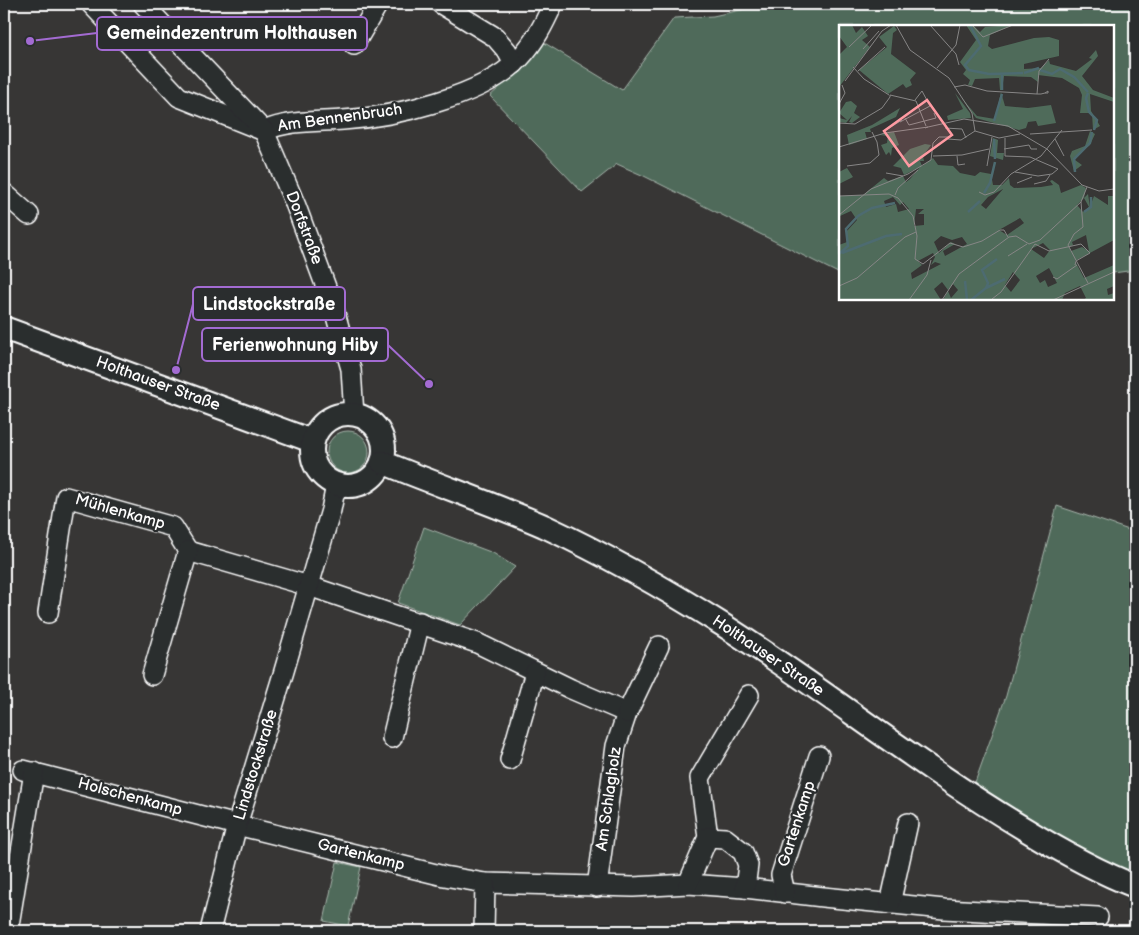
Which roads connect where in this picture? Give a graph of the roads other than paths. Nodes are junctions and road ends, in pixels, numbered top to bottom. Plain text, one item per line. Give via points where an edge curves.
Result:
1 (91, 4) edge
2 (143, 4) edge
3 (378, 4) edge
4 (441, 4) edge
5 (553, 4) edge
6 (354, 46) dead end
7 (514, 64) junction
8 (264, 131) junction
9 (4, 192) edge
10 (29, 215) dead end
11 (4, 328) edge
12 (354, 415) junction
13 (312, 442) junction
14 (382, 462) junction
15 (336, 485) junction
16 (188, 550) junction
17 (309, 586) junction
18 (48, 613) dead end
19 (420, 622) junction
20 (659, 646) dead end
21 (535, 672) junction
22 (152, 675) dead end
23 (748, 695) dead end
24 (627, 713) junction
25 (392, 738) dead end
26 (819, 756) dead end
27 (510, 760) dead end
28 (908, 823) dead end
29 (237, 825) junction
30 (708, 837) junction
31 (485, 883) junction
32 (688, 884) junction
33 (1135, 886) edge
34 (597, 887) junction
35 (745, 888) junction
36 (785, 893) junction
37 (890, 904) junction
38 (1098, 916) dead end
39 (8, 931) edge
40 (210, 931) edge
41 (484, 931) edge

1 - 8 street via 179,97
2 - 8 street, Dorfstraße
3 - 6 street
4 - 7 street via 495,37
5 - 7 street, Am Bennenbruch via 532,44
7 - 8 street, Am Bennenbruch via 472,89 408,109 364,118 284,124
8 - 12 street, Dorfstraße via 333,306 351,369
9 - 10 street
11 - 13 street, Holthauser Straße
12 - 13 street via 345,414 328,420
12 - 14 street via 368,421 379,432 384,452
13 - 15 street via 313,463 318,472
14 - 15 street via 364,483
14 - 33 street, Holthauser Straße via 534,522 623,566 765,652 967,794 1047,842
15 - 17 street, Lindstockstraße
16 - 17 street
16 - 18 street, Mühlenkamp via 173,527 66,497
16 - 22 street
17 - 19 street
17 - 29 street, Lindstockstraße
19 - 21 street via 477,643
19 - 25 street
20 - 24 street, Am Schlagholz
21 - 24 street
21 - 27 street
23 - 30 street via 700,778
24 - 34 street, Am Schlagholz via 616,746
26 - 36 street, Gartenkamp via 781,875
28 - 37 street
29 - 31 street, Gartenkamp via 444,876
29 - 39 street, Holschenkamp via 28,771
29 - 40 street, Lindstockstraße
30 - 32 street
30 - 35 street via 725,838 743,852 748,865
31 - 34 street, Gartenkamp
31 - 41 street
32 - 34 street, Gartenkamp
32 - 35 street, Gartenkamp
35 - 36 street, Gartenkamp
36 - 37 street, Gartenkamp
37 - 38 street, Gartenkamp

